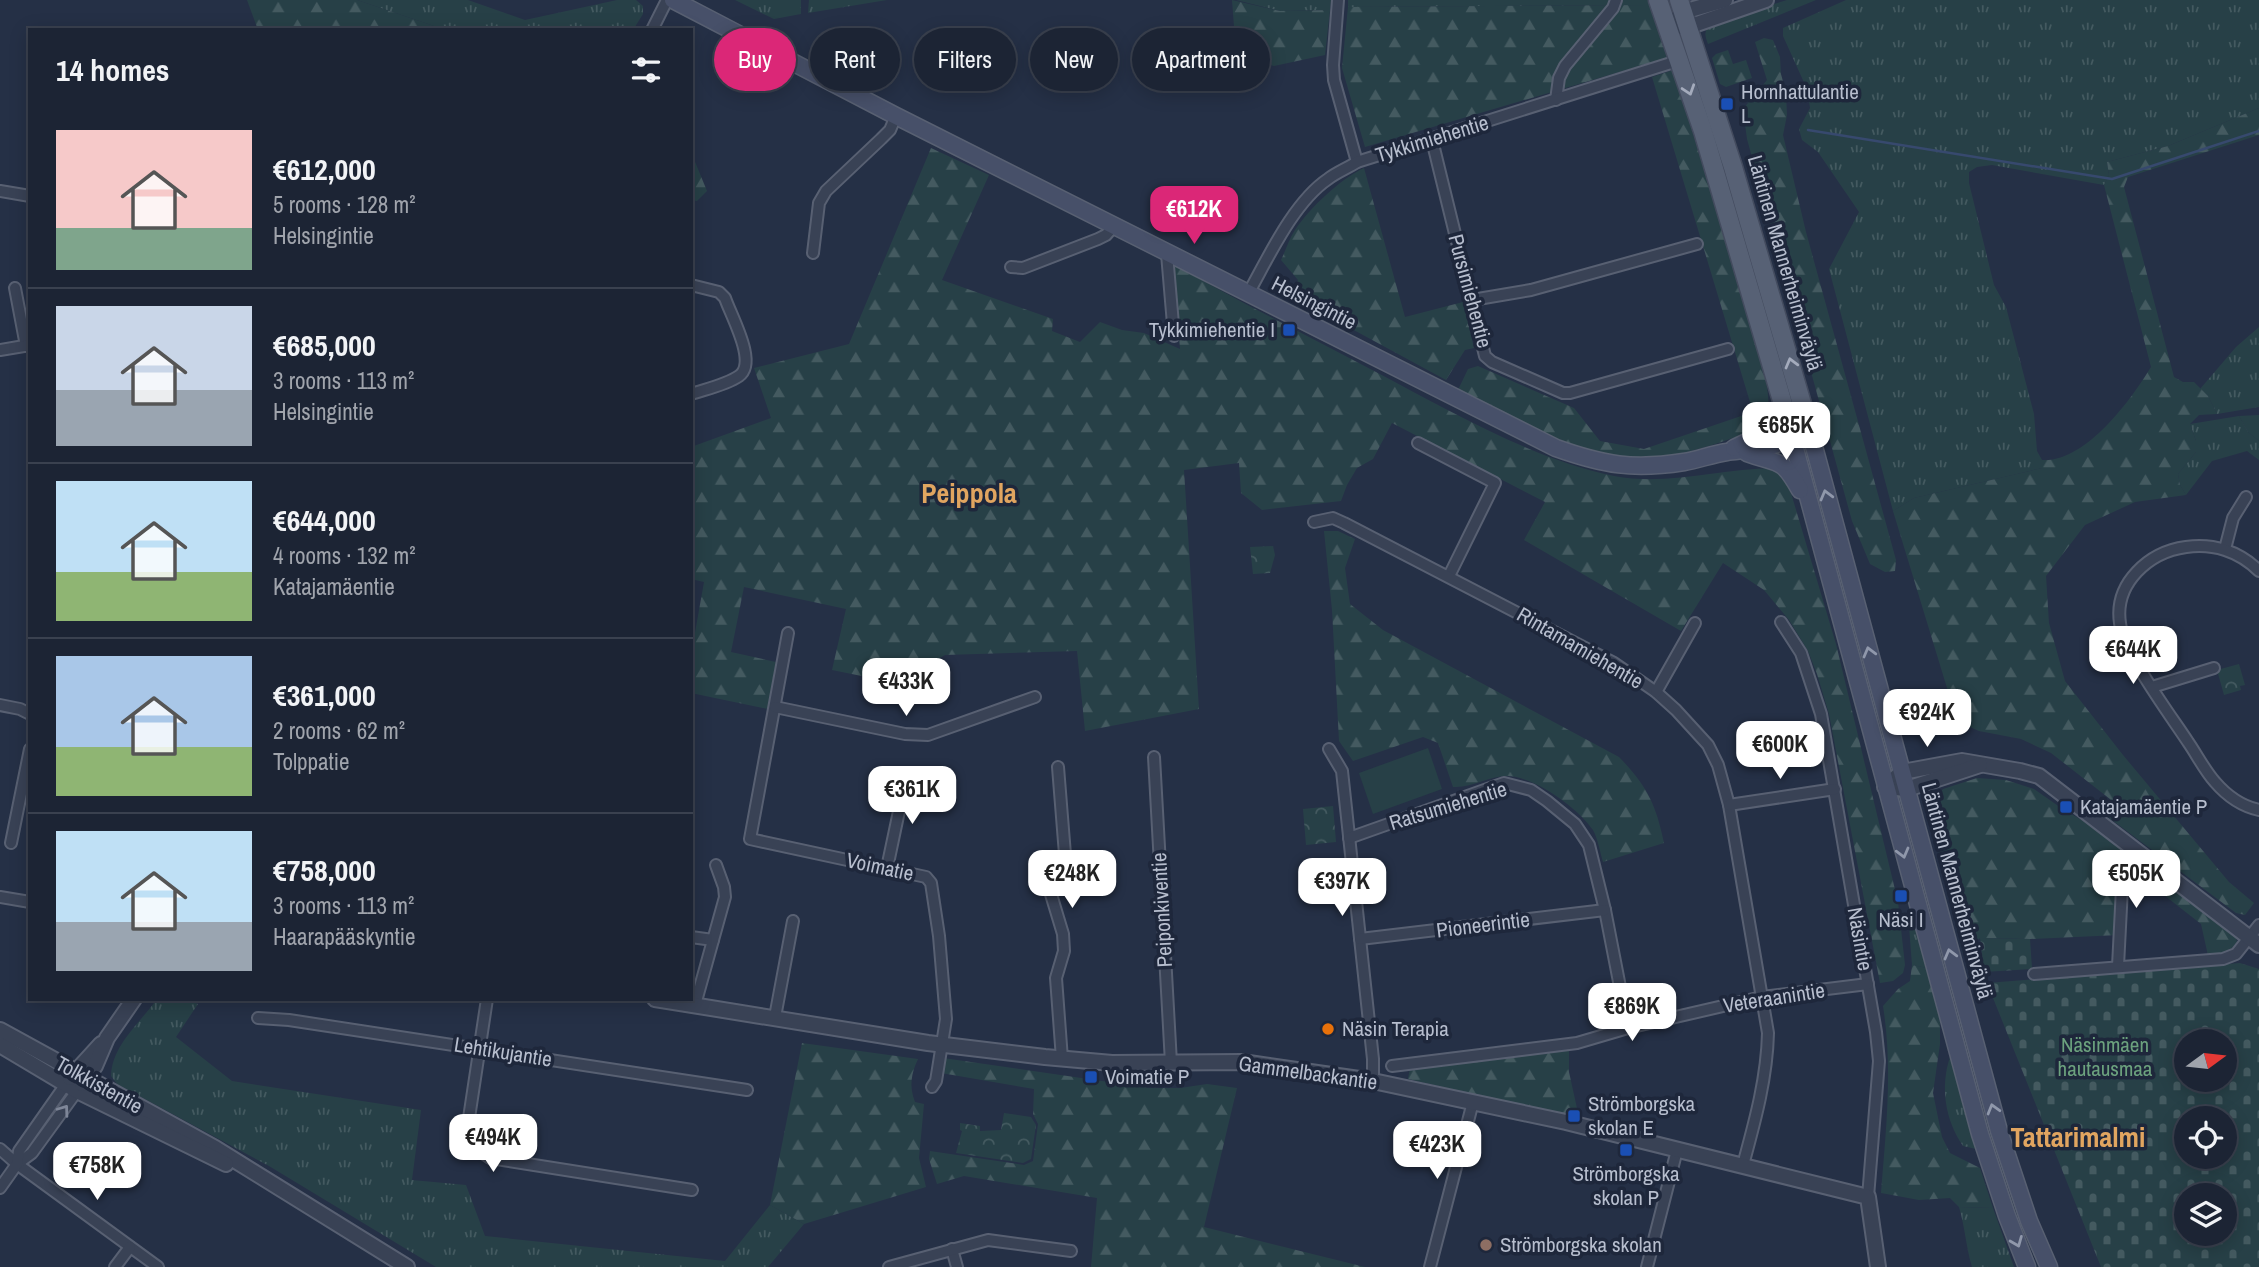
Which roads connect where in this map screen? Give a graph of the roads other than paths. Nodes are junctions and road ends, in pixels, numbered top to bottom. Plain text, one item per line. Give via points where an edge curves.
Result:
1 (667, 0) edge
2 (673, 0) edge
3 (1338, 0) edge
4 (1616, 0) edge
5 (1658, 0) edge
6 (1725, 0) edge
7 (1766, 0) edge
8 (1683, 13) edge
9 (1668, 26) junction
10 (653, 28) edge
11 (1671, 64) dead end
12 (1556, 100) junction
13 (896, 116) junction
14 (1432, 140) junction
15 (1357, 162) junction
16 (0, 191) edge
17 (28, 196) edge
18 (1114, 226) junction
19 (1697, 244) dead end
20 (813, 253) dead end
21 (1167, 254) junction
22 (1011, 267) dead end
23 (693, 286) edge
24 (15, 288) dead end
25 (1249, 292) junction
26 (1472, 300) junction
27 (1174, 336) dead end
28 (28, 345) edge
29 (1728, 349) dead end
30 (0, 350) edge
31 (693, 393) edge
32 (1809, 428) junction
33 (1791, 434) junction
34 (1418, 443) dead end
35 (1727, 452) junction
36 (1745, 452) junction
37 (2246, 497) dead end
38 (1811, 508) junction
39 (1314, 522) dead end
40 (2225, 549) junction
41 (2259, 571) edge
42 (1449, 576) junction
43 (1782, 622) dead end
44 (1695, 624) dead end
45 (788, 633) dead end
46 (2214, 668) dead end
47 (2152, 687) junction
48 (1656, 692) junction
49 (1035, 697) dead end
50 (0, 705) edge
51 (775, 707) junction
52 (28, 713) edge
53 (1329, 749) dead end
54 (1154, 757) dead end
55 (28, 759) edge
56 (1985, 764) junction
57 (1058, 767) dead end
58 (1902, 772) junction
59 (906, 778) dead end
60 (1885, 787) junction
61 (1835, 789) junction
62 (1907, 789) junction
63 (1730, 805) junction
64 (2259, 810) edge
65 (1349, 838) junction
66 (11, 843) dead end
67 (2138, 851) junction
68 (716, 865) dead end
69 (887, 868) junction
70 (0, 897) edge
71 (28, 902) edge
72 (1605, 910) junction
73 (793, 921) dead end
74 (2256, 935) edge
75 (693, 937) edge
76 (1360, 939) junction
77 (713, 940) junction
78 (2118, 966) junction
79 (2034, 974) dead end
80 (1868, 984) junction
81 (1762, 997) junction
82 (133, 1001) edge
83 (487, 1001) edge
84 (668, 1001) edge
85 (695, 1005) junction
86 (775, 1017) junction
87 (258, 1018) dead end
88 (1629, 1028) junction
89 (0, 1030) edge
90 (0, 1045) edge
91 (942, 1045) junction
92 (479, 1048) junction
93 (1062, 1059) junction
94 (1171, 1063) junction
95 (1392, 1066) dead end
96 (76, 1081) junction
97 (1373, 1081) junction
98 (932, 1087) dead end
99 (747, 1090) dead end
100 (1473, 1102) junction
101 (0, 1149) edge
102 (1677, 1150) junction
103 (17, 1164) junction
104 (1744, 1165) junction
105 (0, 1188) edge
106 (692, 1190) dead end
107 (1868, 1197) junction
108 (130, 1247) junction
109 (952, 1249) junction
110 (1070, 1251) dead end
111 (115, 1267) edge
112 (158, 1267) edge
113 (407, 1267) edge
114 (889, 1267) edge
115 (957, 1267) edge
116 (1430, 1267) edge
117 (1647, 1267) edge
118 (1878, 1267) edge
119 (2027, 1267) edge
120 (2049, 1267) edge

1 - 10 street
2 - 13 main road, Helsingintie
3 - 15 street via 1332,65
4 - 12 street via 1565,66
5 - 9 main road, Läntinen Mannerheiminväylä
6 - 8 street
7 - 8 street
8 - 9 street
32 -> 8 main road, Läntinen Mannerheiminväylä
9 -> 33 main road, Läntinen Mannerheiminväylä via 1743,262
11 - 12 street, Tykkimiehentie
12 - 14 street, Tykkimiehentie
13 - 18 main road, Helsingintie
13 - 20 street via 890,130 826,191 819,203
14 - 15 street, Tykkimiehentie
14 - 26 street, Pursimiehentie
15 - 25 street, Tykkimiehentie via 1326,179 1308,197
16 - 17 street
18 - 21 main road, Helsingintie
18 - 22 street via 1098,239 1023,268
19 - 26 street via 1531,290
21 - 25 main road, Helsingintie
21 - 27 street
23 - 31 street via 725,298 747,356 746,368 739,376
24 - 28 street
25 - 35 main road, Helsingintie via 1505,424 1593,461 1648,466
26 - 29 street, Pursimiehentie via 1485,356 1563,393 1582,392
28 - 30 street
32 - 33 main road, Helsingintie
58 -> 32 main road, Läntinen Mannerheiminväylä
33 - 35 main road, Helsingintie via 1758,436
33 - 36 main road, Helsingintie
33 - 38 main road, Läntinen Mannerheiminväylä
34 - 42 street via 1495,483
35 - 36 main road, Helsingintie
36 - 38 main road, Helsingintie via 1774,459 1787,468
37 - 40 street via 2233,518
38 - 60 main road, Läntinen Mannerheiminväylä
39 - 42 street, Rintamamiehentie via 1333,518
40 - 41 street
40 - 47 street via 2176,548 2138,569 2127,584 2119,622
42 - 48 street, Rintamamiehentie via 1614,663
43 - 61 street, Näsintie via 1808,671
44 - 48 street
45 - 51 street
46 - 47 street
47 - 64 street via 2214,781 2245,807
48 - 63 street, Rintamamiehentie via 1708,746
49 - 51 street via 928,735
50 - 52 street
51 - 69 street, Voimatie via 750,839
53 - 65 street via 1342,771
54 - 94 street, Peiponkiventie
55 - 66 street
56 - 58 street via 1962,761
56 - 62 street
56 - 67 street via 2039,776
57 - 93 street via 1066,867 1050,891 1063,934 1064,950 1056,978
58 - 60 street
58 - 62 main road, Läntinen Mannerheiminväylä
59 - 69 street
60 - 62 street
60 -> 119 main road, Läntinen Mannerheiminväylä via 1980,1134
61 - 63 street
61 - 80 street, Näsintie
120 -> 62 main road, Läntinen Mannerheiminväylä via 1999,1131
63 - 81 street, Rintamamiehentie
65 - 72 street, Ratsumiehentie via 1504,783 1514,784 1548,801 1575,824 1589,845
65 - 76 street
67 - 74 street
67 - 78 street via 2122,888
68 - 77 street via 725,897
69 - 91 street, Voimatie via 926,877 931,883 946,1019
70 - 71 street
72 - 76 street, Pioneerintie
72 - 88 street, Ratsumiehentie
73 - 86 street
74 - 78 street via 2236,954 2223,959
75 - 77 street
76 - 97 street
77 - 85 street
78 - 79 street
80 - 81 street, Veteraanintie
80 - 107 street, Näsintie via 1879,1061
81 - 88 street, Veteraanintie
81 - 104 street, Rintamamiehentie via 1767,1055
82 - 96 street via 107,1038 95,1066
83 - 92 street
84 - 85 street, Gammelbackantie
85 - 86 street, Gammelbackantie
86 - 91 street, Gammelbackantie
87 - 92 street, Lehtikujantie
88 - 95 street, Veteraanintie via 1577,1043
89 - 96 street, Tolkkistentie
90 - 96 street, Tolkkistentie
91 - 93 street, Gammelbackantie
91 - 98 street
92 - 99 street, Lehtikujantie
92 - 106 street via 469,1118 470,1133 481,1153
93 - 94 street, Gammelbackantie
94 - 97 street, Gammelbackantie via 1242,1062
96 - 103 street via 32,1153
96 - 113 street, Tolkkistentie via 189,1147 269,1182
97 - 100 street, Gammelbackantie
100 - 102 street, Gammelbackantie
100 - 116 street
101 - 103 street
102 - 104 street, Gammelbackantie
102 - 117 street
103 - 105 street
103 - 108 street
104 - 107 street, Gammelbackantie
107 - 118 street, Näsintie
108 - 111 street
108 - 112 street
109 - 110 street via 988,1240
109 - 114 street
109 - 115 street

